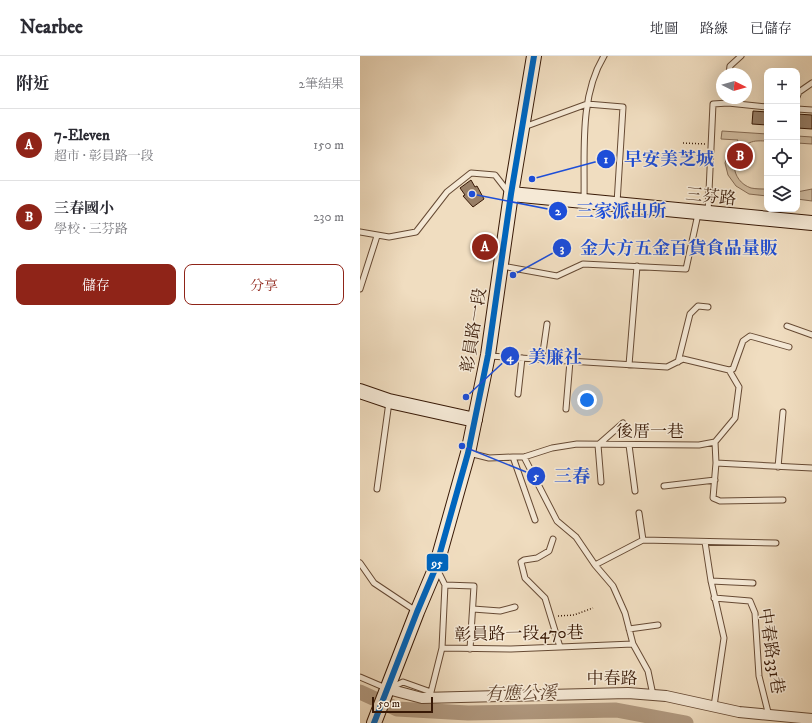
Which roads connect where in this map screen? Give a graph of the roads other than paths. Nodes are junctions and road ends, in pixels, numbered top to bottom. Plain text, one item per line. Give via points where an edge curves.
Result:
1 (534, 56) edge
2 (604, 56) edge
3 (741, 56) edge
4 (730, 68) edge
5 (812, 83) edge
6 (800, 91) edge
7 (587, 104) junction
8 (716, 104) edge
9 (750, 104) edge
10 (764, 106) edge
11 (800, 109) edge
12 (812, 110) edge
13 (523, 128) junction
14 (511, 194) junction
15 (584, 200) junction
16 (616, 204) junction
17 (703, 213) junction
18 (812, 224) edge
19 (360, 232) edge
20 (377, 236) junction
21 (501, 266) junction
22 (637, 266) junction
23 (360, 289) edge
24 (708, 308) dead end
25 (547, 324) dead end
26 (787, 326) dead end
27 (812, 335) edge
28 (790, 347) dead end
29 (488, 355) junction
30 (522, 358) junction
31 (542, 359) junction
32 (570, 361) junction
33 (678, 362) junction
34 (629, 365) junction
35 (729, 370) junction
36 (360, 391) edge
37 (518, 394) dead end
38 (389, 401) junction
39 (566, 409) dead end
40 (783, 412) dead end
41 (475, 420) junction
42 (623, 423) dead end
43 (715, 442) junction
44 (598, 445) junction
45 (629, 446) junction
46 (468, 453) junction
47 (512, 457) junction
48 (524, 457) junction
49 (716, 463) junction
50 (778, 467) junction
51 (812, 468) edge
52 (715, 480) junction
53 (601, 482) dead end
54 (664, 486) dead end
55 (377, 489) dead end
56 (635, 491) dead end
57 (783, 500) dead end
58 (639, 513) dead end
59 (535, 520) dead end
60 (553, 539) dead end
61 (643, 540) junction
62 (705, 542) junction
63 (776, 543) dead end
64 (360, 563) edge
65 (595, 565) junction
66 (436, 568) junction
67 (711, 581) junction
68 (753, 583) dead end
69 (445, 585) junction
70 (714, 598) junction
71 (515, 607) dead end
72 (473, 609) junction
73 (417, 612) junction
74 (658, 625) dead end
75 (629, 629) junction
76 (633, 644) junction
77 (560, 647) junction
78 (442, 648) junction
79 (470, 649) junction
80 (360, 677) edge
81 (387, 691) junction
82 (653, 695) junction
83 (714, 706) junction
84 (770, 716) junction
85 (812, 719) edge
86 (374, 723) edge

1 - 13 main road, 彰員路一段
2 - 7 lane via 596,70
3 - 4 lane
5 - 6 lane
7 - 13 lane
7 - 15 lane
7 - 16 lane via 623,107
8 - 17 lane via 713,104
9 - 10 lane
11 - 12 lane
13 - 14 main road, 彰員路一段
14 - 15 main road, 三芬路
14 - 20 lane via 494,175 471,173 447,192 416,232 389,237
14 - 21 main road, 彰員路一段
15 - 16 main road, 三芬路
16 - 17 main road, 三芬路
17 - 18 main road, 三芬路
17 - 22 lane via 686,268
19 - 20 lane
20 - 23 lane
21 - 22 lane via 557,276 583,264
21 - 29 main road, 彰員路一段
22 - 34 lane
24 - 33 lane via 698,306 690,314
25 - 31 lane
26 - 27 lane
28 - 35 lane via 750,336 743,341 733,369
29 - 30 lane
29 - 41 main road, 彰員路一段
30 - 31 lane
30 - 37 lane
31 - 32 lane
32 - 34 lane
32 - 39 lane
33 - 34 lane via 667,367
33 - 35 lane via 683,359
35 - 43 lane via 739,387 735,418
36 - 38 main road
38 - 41 main road
38 - 55 lane
40 - 50 lane
41 - 46 main road, 彰員路一段
42 - 44 lane
43 - 45 lane, 後厝一巷 via 699,445
43 - 49 lane
44 - 45 lane, 後厝一巷
44 - 48 lane, 後厝一巷 via 577,444 552,448
44 - 53 lane
45 - 56 lane
46 - 47 lane, 後厝一巷 via 489,458
46 - 66 main road, 彰員路一段
47 - 48 lane, 後厝一巷
47 - 59 lane
48 - 65 lane via 557,521 576,537
49 - 50 lane
49 - 52 lane
50 - 51 lane
52 - 54 lane
52 - 57 lane via 713,498 720,501
58 - 61 lane
60 - 77 lane via 549,552 521,562 525,578 545,598
61 - 62 lane
61 - 65 lane
62 - 63 lane
62 - 67 lane
64 - 73 lane via 374,583
65 - 75 lane via 613,586
66 - 69 lane
66 - 73 main road, 彰員路一段
67 - 68 lane
67 - 70 lane
69 - 72 lane via 474,586
69 - 78 lane, 彰員路一段470巷
70 - 83 lane via 724,638
70 - 84 lane, 中春路331巷 via 750,601 753,607 758,676
71 - 72 lane via 500,611
72 - 79 lane
73 - 81 main road, 彰員路一段
74 - 75 lane
75 - 76 lane
76 - 77 lane, 彰員路一段470巷
76 - 82 lane via 648,671
77 - 79 lane, 彰員路一段470巷
78 - 79 lane, 彰員路一段470巷
78 - 81 lane via 431,692 403,682
80 - 81 lane
81 - 82 street, 中春路 via 422,698 628,693
81 - 86 main road, 彰員路一段
82 - 83 street, 中春路
83 - 84 street, 中春路
84 - 85 street, 中春路

